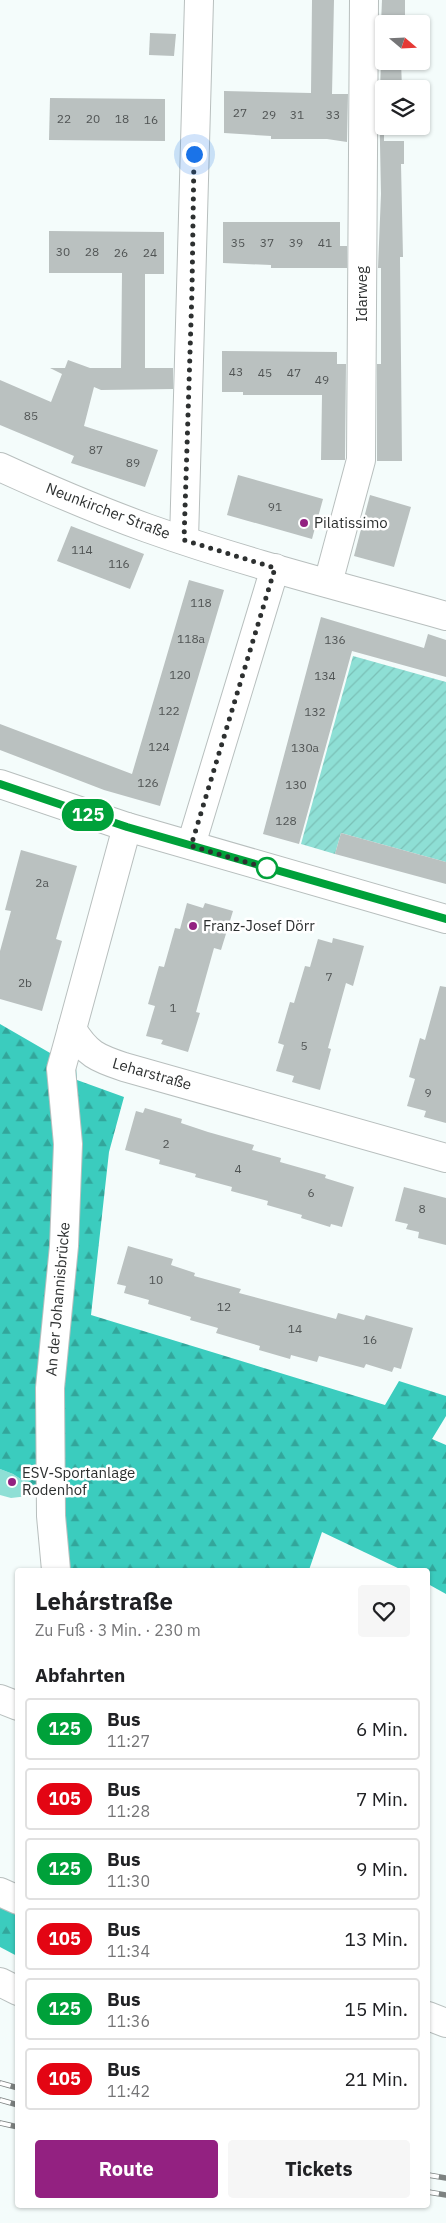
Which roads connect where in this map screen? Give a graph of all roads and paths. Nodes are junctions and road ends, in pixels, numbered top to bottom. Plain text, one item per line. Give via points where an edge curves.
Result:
1 (199, 0) edge
2 (364, 0) edge
3 (0, 467) edge
4 (184, 540) junction
5 (275, 568) junction
6 (328, 583) junction
7 (446, 616) edge
8 (0, 784) edge
9 (127, 827) junction
10 (191, 846) junction
11 (446, 920) edge
12 (72, 1029) junction
13 (446, 1158) edge
14 (56, 1568) edge
15 (0, 1700) edge
16 (15, 1705) edge
17 (0, 1892) edge
18 (15, 1899) edge
19 (0, 1982) edge
20 (15, 1990) edge
21 (430, 2017) edge
22 (446, 2023) edge

1 - 4 street
2 - 6 street, Idarweg via 361,460
3 - 4 street, Neunkircher Straße via 62,495
4 - 5 street, Neunkircher Straße
5 - 6 street, Neunkircher Straße
5 - 10 street
6 - 7 street, Neunkircher Straße
8 - 9 street
9 - 10 street
9 - 12 street
10 - 11 street
12 - 13 street, Leharstraße via 83,1048 98,1058
12 - 14 street, An der Johannisbrücke via 61,1069 67,1154 64,1246 50,1388 51,1516
15 - 16 street
17 - 18 street
19 - 20 street
21 - 22 street

